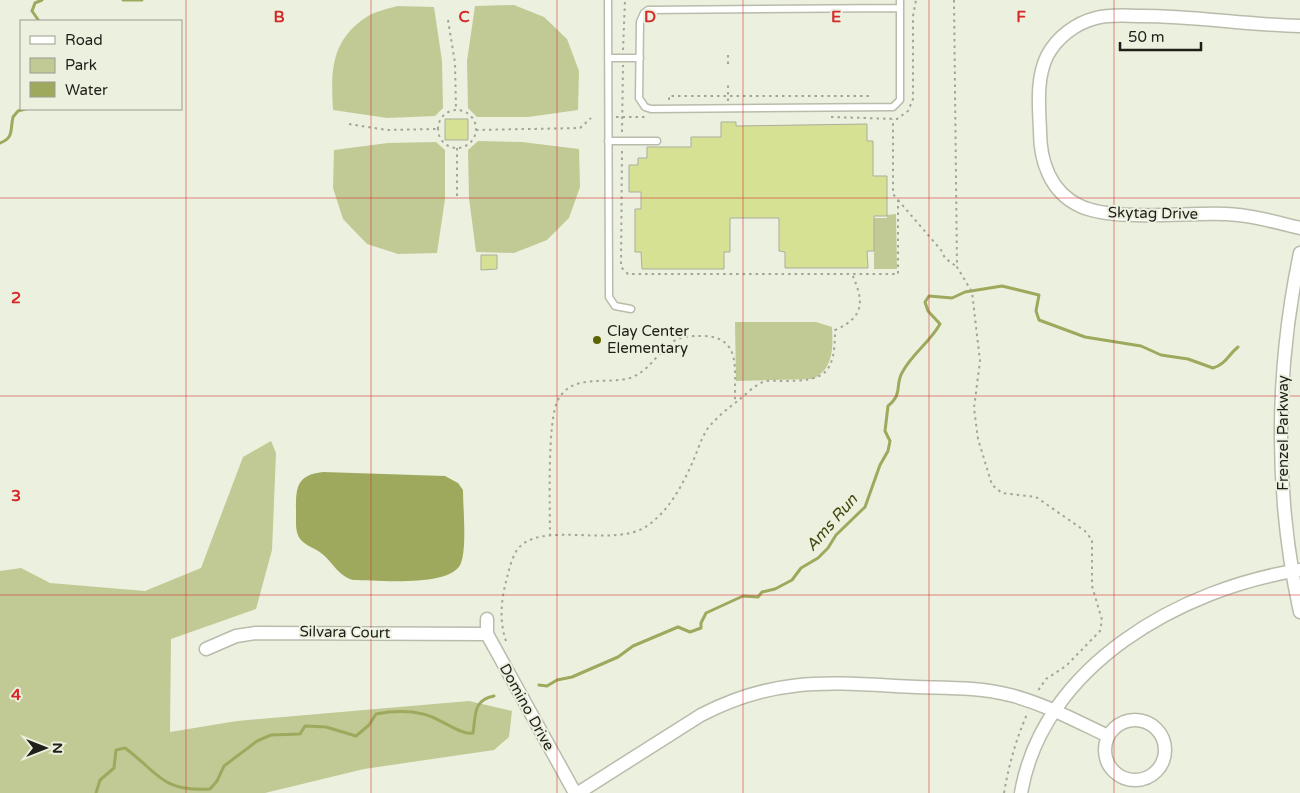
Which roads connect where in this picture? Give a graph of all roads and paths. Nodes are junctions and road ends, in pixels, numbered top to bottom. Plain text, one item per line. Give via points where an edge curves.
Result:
1 (608, 0) edge
2 (625, 0) edge
3 (900, 0) edge
4 (954, 0) edge
5 (900, 8) junction
6 (448, 20) dead end
7 (1300, 26) edge
8 (623, 51) dead end
9 (728, 55) dead end
10 (608, 58) junction
11 (640, 58) junction
12 (623, 65) dead end
13 (728, 68) dead end
14 (728, 84) dead end
15 (825, 94) junction
16 (728, 96) junction
17 (870, 96) dead end
18 (728, 101) dead end
19 (826, 101) dead end
20 (456, 110) junction
21 (669, 110) junction
22 (591, 118) dead end
23 (893, 119) dead end
24 (349, 124) dead end
25 (438, 129) junction
26 (476, 130) junction
27 (622, 132) dead end
28 (608, 141) junction
29 (657, 141) dead end
30 (457, 148) junction
31 (622, 151) dead end
32 (457, 198) dead end
33 (898, 200) junction
34 (1300, 228) edge
35 (1300, 254) edge
36 (957, 267) junction
37 (852, 274) junction
38 (631, 309) dead end
39 (735, 402) junction
40 (550, 536) junction
41 (1296, 571) edge
42 (1300, 612) edge
43 (487, 619) dead end
44 (487, 634) junction
45 (506, 641) dead end
46 (206, 649) dead end
47 (1031, 704) junction
48 (1055, 710) junction
49 (1108, 736) junction
50 (577, 793) edge
51 (1004, 793) edge
52 (1021, 793) edge

1 - 10 lane
2 - 8 path
3 - 5 lane
4 - 36 path
5 - 11 lane via 654,8 641,17
5 - 21 lane via 900,100 893,107
6 - 20 path via 455,63
7 - 34 street, Skytag Drive via 1194,17 1097,18 1081,23 1058,41 1045,63 1039,82 1040,143 1044,163 1056,188 1078,205 1106,214 1233,214
9 - 13 path
10 - 11 lane
10 - 28 lane
11 - 21 lane via 641,103 651,109
12 - 27 path
14 - 16 path
15 - 16 path
15 - 17 path
15 - 19 path
16 - 18 path
16 - 21 path via 669,96
20 - 25 path via 442,118
20 - 26 path via 468,114
22 - 26 path via 580,128
23 - 33 path via 893,194
24 - 25 path via 387,130
25 - 30 path via 442,140
26 - 30 path via 468,144
28 - 29 lane
28 - 38 lane via 609,297 616,306
30 - 32 path
31 - 37 path via 621,267 628,274
33 - 36 path via 945,258
33 - 37 path via 898,274
35 - 41 street, Frenzel Parkway via 1287,329 1280,412 1283,498
36 - 47 path via 972,292 980,361 974,408 978,439 992,485 1002,493 1036,497 1085,531 1092,540 1092,586 1102,620 1100,631 1066,666 1046,679
37 - 39 path via 858,288 860,308 851,321 835,330 834,359 822,375 808,381 764,381
39 - 40 path via 708,429 676,495 646,528 614,536
39 - 40 path via 734,354 730,346 711,336 681,338 670,344 652,364 629,378 572,385 559,398 552,420
40 - 45 path via 530,539 518,548 511,562 501,613
41 - 42 street, Frenzel Parkway
41 - 48 street via 1230,585 1131,634 1092,668
43 - 44 street, Domino Drive
44 - 46 street, Silvara Court via 256,633 236,636
44 - 50 street, Domino Drive
47 - 48 street
47 - 50 street via 1003,694 973,690 826,682 780,686 749,694 701,715
47 - 51 path via 1016,738
48 - 49 street
48 - 52 street via 1025,773
49 - 49 street via 1105,745 1108,764 1121,777 1130,780 1148,777 1161,764 1164,743 1160,734 1148,724 1133,720 1114,728

